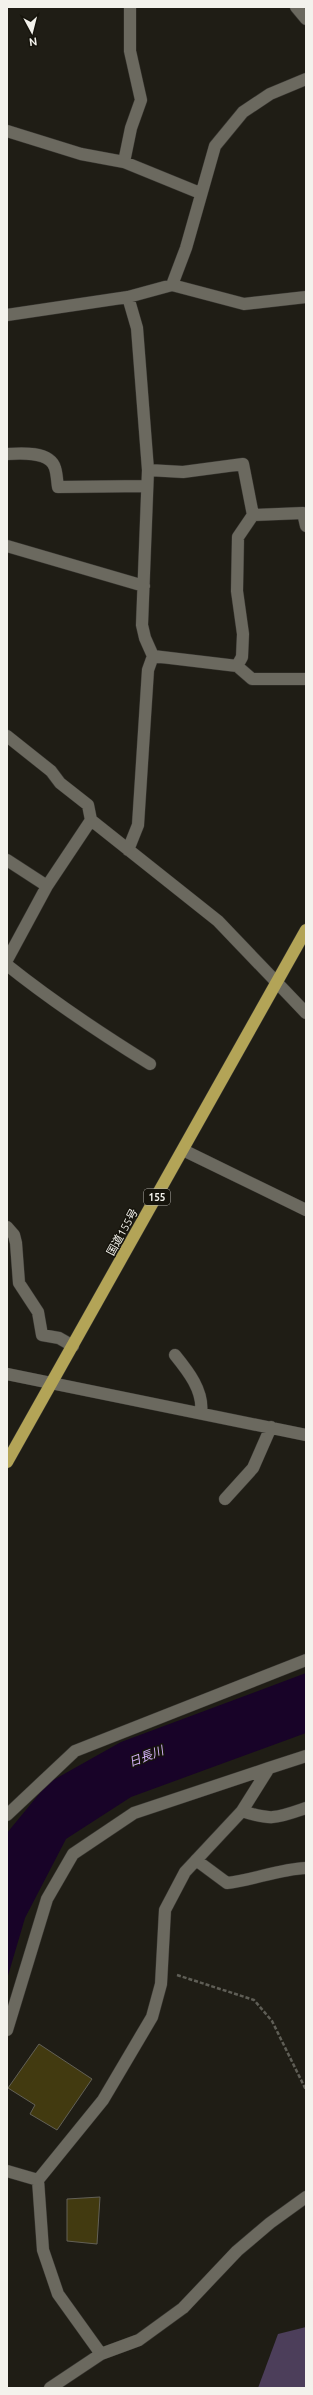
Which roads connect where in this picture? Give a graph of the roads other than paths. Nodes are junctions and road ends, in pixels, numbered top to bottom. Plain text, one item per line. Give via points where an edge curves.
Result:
1 (130, 7) edge
2 (296, 7) edge
3 (306, 19) edge
4 (306, 78) edge
5 (7, 131) edge
6 (124, 162) junction
7 (200, 193) junction
8 (172, 286) junction
9 (128, 297) junction
10 (306, 297) edge
11 (7, 315) edge
12 (7, 454) edge
13 (148, 470) junction
14 (147, 486) junction
15 (253, 515) junction
16 (306, 526) edge
17 (7, 546) edge
18 (144, 586) junction
19 (153, 656) junction
20 (237, 666) junction
21 (306, 679) edge
22 (7, 736) edge
23 (92, 820) junction
24 (128, 850) junction
25 (7, 860) edge
26 (47, 886) junction
27 (306, 930) edge
28 (7, 960) edge
29 (7, 965) edge
30 (278, 981) junction
31 (306, 1013) edge
32 (150, 1064) dead end
33 (183, 1150) junction
34 (306, 1210) edge
35 (7, 1227) edge
36 (73, 1346) junction
37 (175, 1355) dead end
38 (7, 1374) edge
39 (52, 1382) junction
40 (201, 1413) junction
41 (271, 1427) junction
42 (306, 1435) edge
43 (7, 1462) edge
44 (225, 1499) dead end
45 (306, 1660) edge
46 (306, 1756) edge
47 (269, 1768) junction
48 (306, 1808) edge
49 (242, 1811) junction
50 (7, 1815) edge
51 (196, 1860) junction
52 (306, 1868) edge
53 (7, 2030) edge
54 (7, 2171) edge
55 (38, 2180) junction
56 (305, 2199) edge
57 (101, 2354) junction
58 (50, 2388) edge

1 - 6 street via 130,52 141,100 131,128
2 - 3 street
4 - 7 street via 270,94 243,112 215,146
5 - 6 street via 81,154
6 - 7 street
7 - 8 street via 186,248
8 - 9 street
8 - 10 street via 244,304
9 - 11 street
9 - 13 street via 137,328
12 - 14 street via 35,454 47,460 55,467 58,487
13 - 14 street
13 - 15 street via 183,472 243,464
14 - 18 street
15 - 16 street via 303,514
15 - 20 street via 238,537 237,591 243,634 242,657
17 - 18 street
18 - 19 street via 142,625
19 - 20 street
19 - 24 street via 148,670 138,826
20 - 21 street via 252,679
22 - 23 street via 88,804
23 - 24 street
23 - 26 street
24 - 30 street via 218,921
25 - 26 street
26 - 28 street
27 - 30 highway, 国道155号 / 155
29 - 32 street via 107,1037
30 - 31 street
30 - 33 highway, 国道155号 / 155
33 - 34 street
33 - 36 highway, 国道155号 / 155
35 - 36 street via 14,1235 16,1243 19,1283 38,1312 42,1334 59,1338
36 - 39 highway, 国道155号 / 155
37 - 40 street via 195,1384 202,1406
38 - 39 street
39 - 40 street
39 - 43 highway, 国道155号 / 155
40 - 41 street
41 - 42 street
41 - 44 street via 253,1468
45 - 50 street via 75,1750
46 - 47 street
47 - 49 street
47 - 53 street via 134,1813 74,1854 47,1899
48 - 49 street via 275,1818 260,1818
49 - 51 street
51 - 52 street via 227,1883 268,1876 293,1868
51 - 55 street via 185,1872 165,1910 162,1978 152,2017 103,2100
54 - 55 street
55 - 57 street via 43,2250 58,2294
56 - 57 street via 270,2223 237,2251 183,2308 139,2340
57 - 58 street

